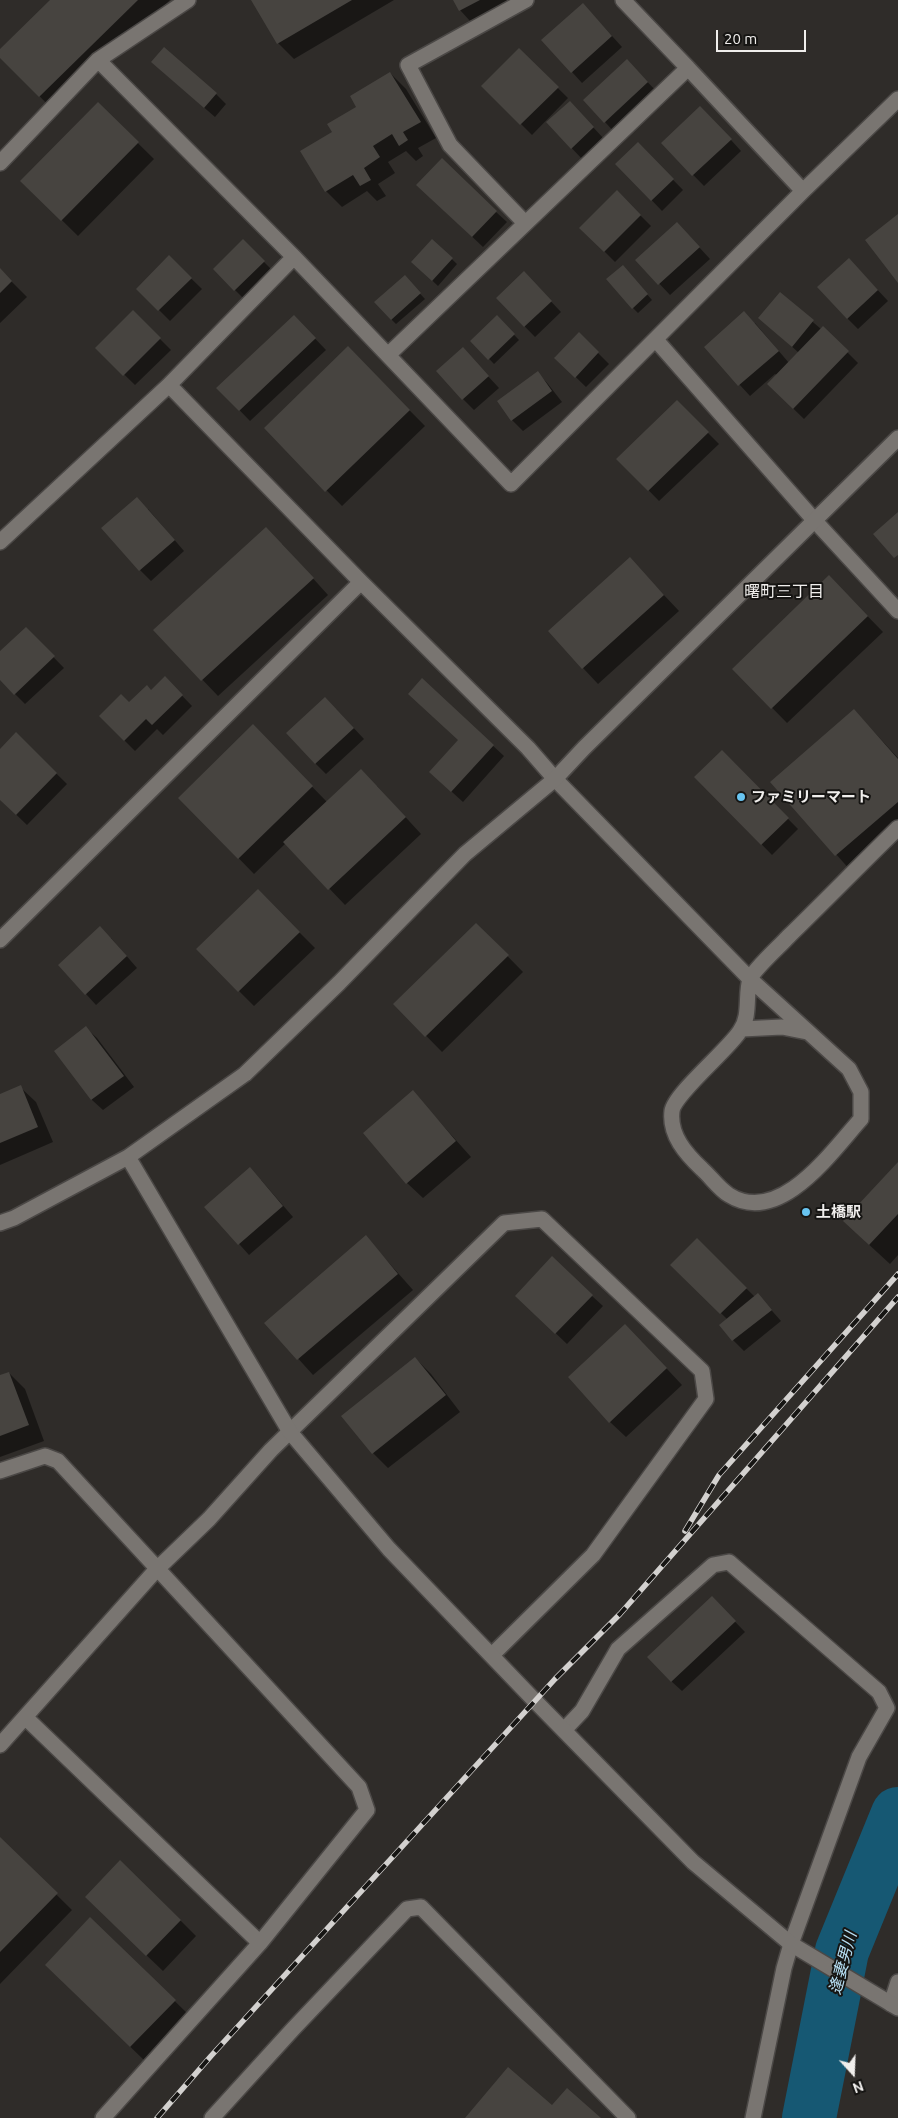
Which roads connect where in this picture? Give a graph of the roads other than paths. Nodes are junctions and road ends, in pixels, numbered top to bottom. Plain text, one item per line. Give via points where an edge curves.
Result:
1 (188, 0) edge
2 (526, 0) edge
3 (623, 0) edge
4 (98, 60) junction
5 (688, 68) junction
6 (898, 99) edge
7 (0, 163) edge
8 (803, 191) junction
9 (525, 223) junction
10 (294, 257) junction
11 (656, 340) junction
12 (388, 355) junction
13 (169, 384) junction
14 (898, 438) edge
15 (815, 520) junction
16 (0, 542) edge
17 (361, 582) junction
18 (898, 611) edge
19 (555, 779) junction
20 (898, 828) edge
21 (0, 940) edge
22 (750, 979) junction
23 (742, 1030) junction
24 (808, 1032) junction
25 (128, 1157) junction
26 (0, 1223) edge
27 (290, 1432) junction
28 (0, 1471) edge
29 (156, 1570) junction
30 (492, 1656) junction
31 (25, 1717) junction
32 (565, 1729) junction
33 (0, 1745) edge
34 (260, 1944) junction
35 (791, 1944) junction
36 (898, 1982) edge
37 (894, 2006) edge
38 (102, 2118) edge
39 (212, 2118) edge
40 (628, 2118) edge
41 (752, 2118) edge

1 - 4 street
2 - 9 street via 408,66 450,145
3 - 5 street
4 - 7 street
4 - 10 street
5 - 8 street
5 - 9 street
6 - 8 street
8 - 11 street
9 - 12 street
10 - 12 street
10 - 13 street
11 - 12 street via 511,484
11 - 15 street
13 - 16 street
13 - 17 street
14 - 15 street
15 - 18 street
15 - 19 street
17 - 19 street via 528,748
17 - 21 street
19 - 22 street
19 - 25 street via 465,854 340,983 245,1074
20 - 22 street
22 - 23 street
22 - 24 street
23 - 24 street via 782,1027
23 - 24 street via 682,1093 672,1110 674,1133 687,1155 729,1195 757,1204 776,1199 802,1184 861,1119 861,1092 849,1069
25 - 26 street
25 - 27 street
27 - 29 street
27 - 30 street via 390,1549
27 - 30 street via 504,1223 518,1220 542,1219 702,1371 706,1399 593,1555
28 - 29 street via 45,1456 58,1461
29 - 31 street
29 - 34 street via 359,1787 368,1810
30 - 32 street
31 - 33 street
31 - 34 street
32 - 35 street via 693,1862
32 - 35 street via 582,1711 618,1649 720,1563 729,1562 879,1692 887,1708 859,1757
34 - 38 street
35 - 37 street
35 - 41 street
36 - 37 street
39 - 40 street via 408,1909 420,1906

